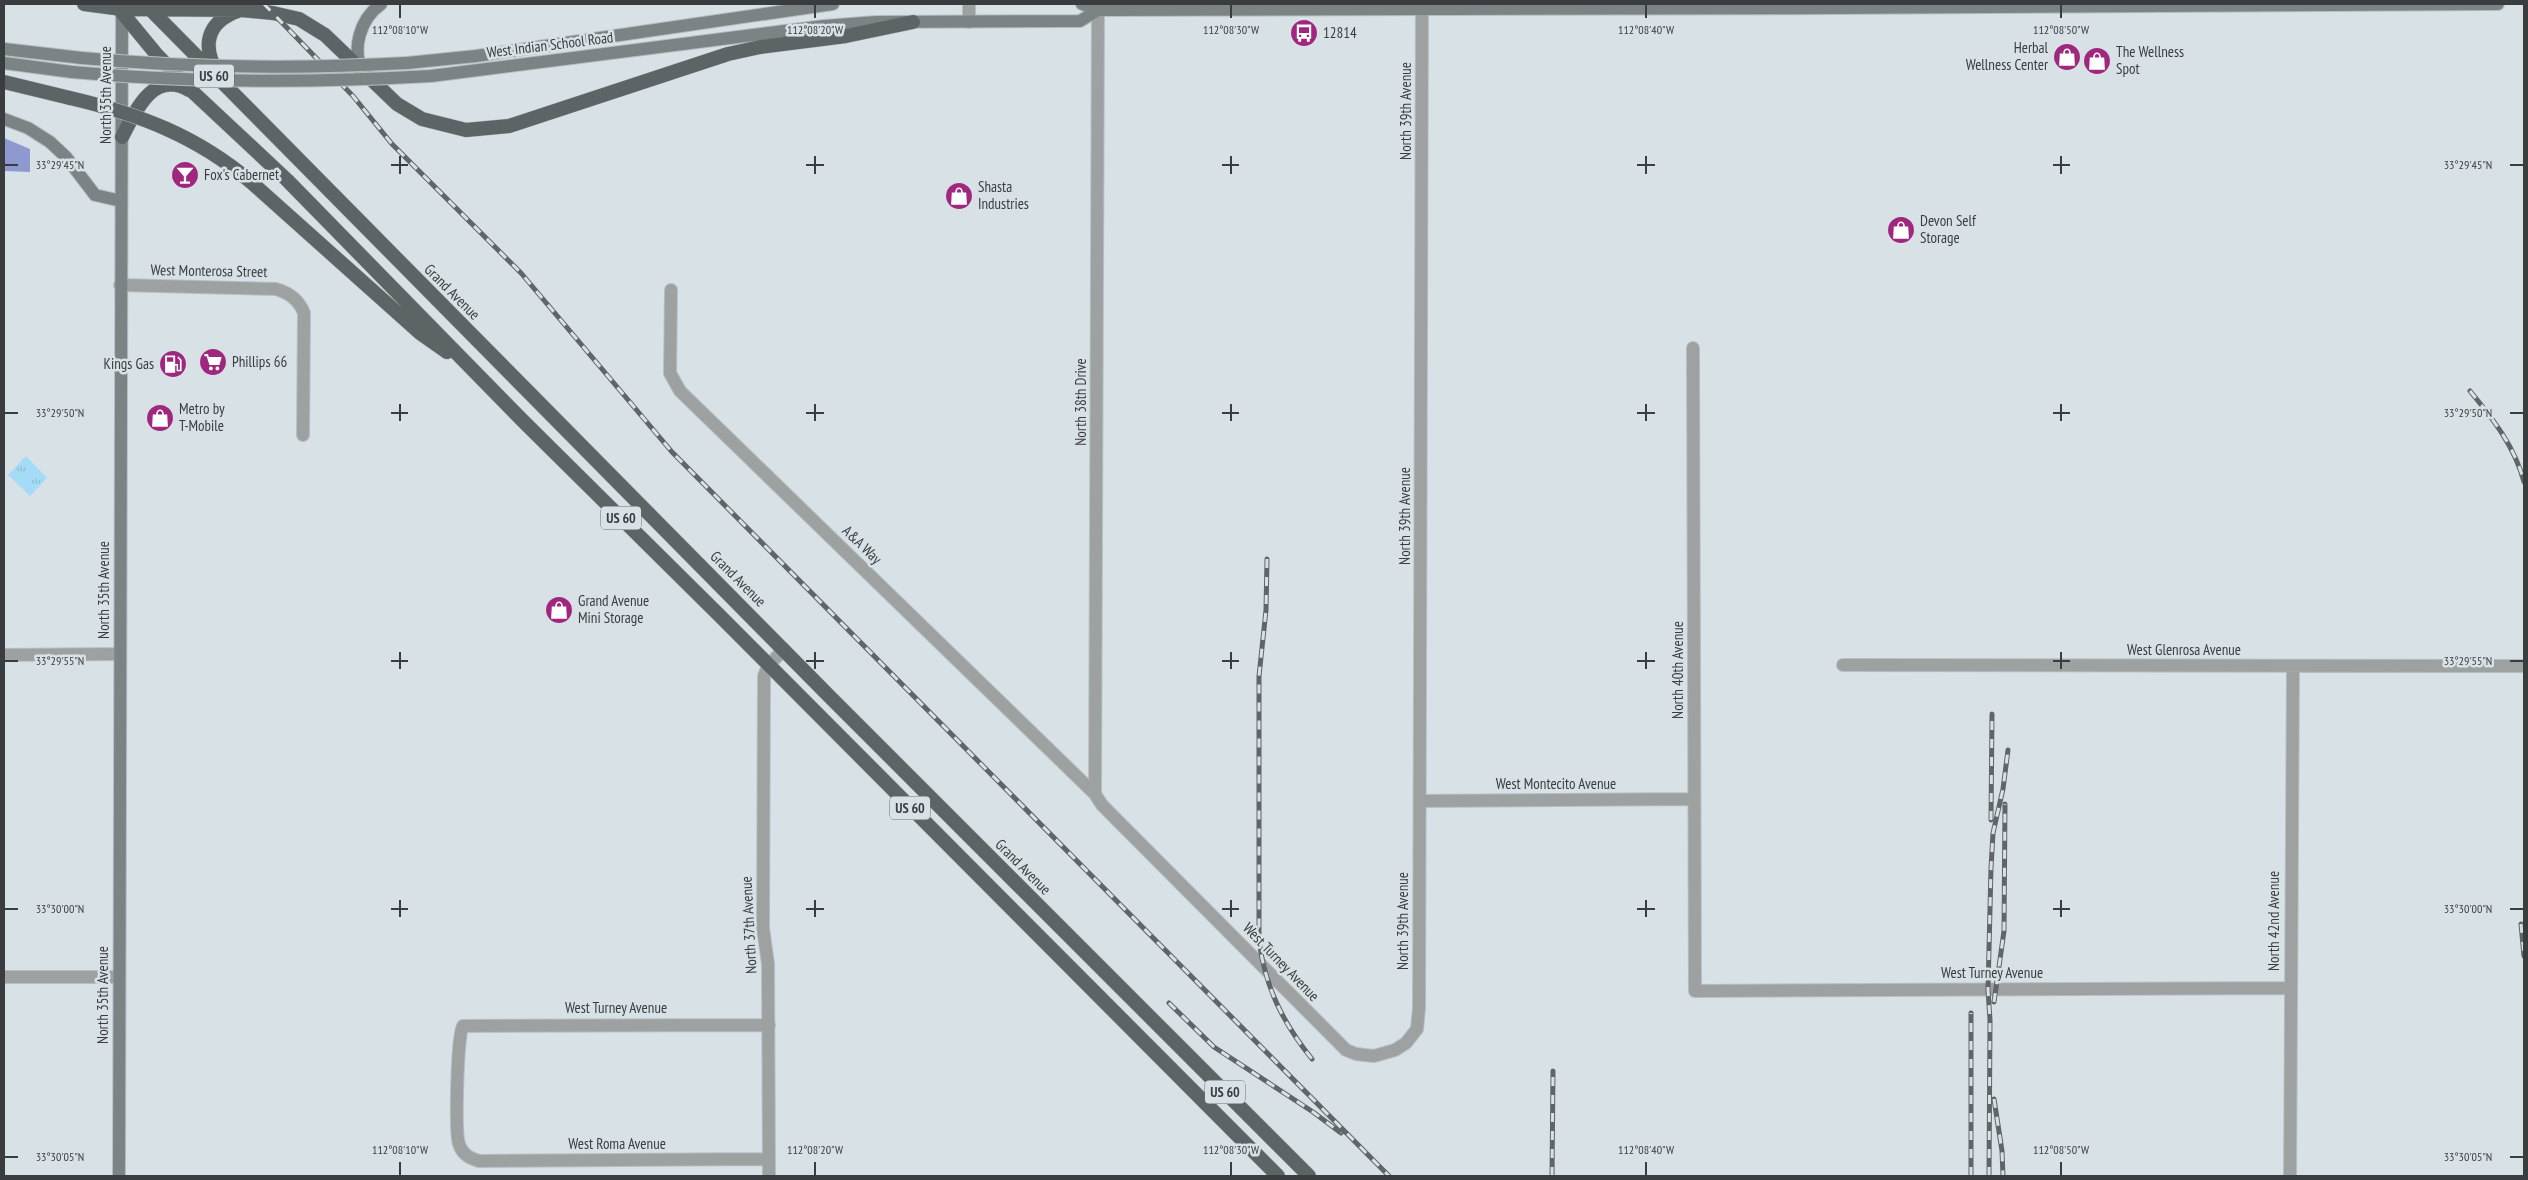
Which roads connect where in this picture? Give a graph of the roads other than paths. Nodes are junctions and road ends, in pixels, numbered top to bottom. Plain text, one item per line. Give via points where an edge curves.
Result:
1 (84, 4) edge
2 (381, 4) edge
3 (833, 4) edge
4 (969, 4) edge
5 (1082, 4) edge
6 (2498, 4) edge
7 (120, 6) edge
8 (147, 6) edge
9 (1422, 7) edge
10 (1752, 7) edge
11 (241, 10) junction
12 (1098, 10) junction
13 (913, 22) junction
14 (969, 22) junction
15 (4, 49) edge
16 (4, 63) edge
17 (365, 76) junction
18 (4, 82) edge
19 (227, 89) junction
20 (195, 94) junction
21 (4, 119) edge
22 (122, 136) junction
23 (330, 192) junction
24 (121, 201) junction
25 (313, 208) junction
26 (120, 285) junction
27 (671, 290) dead end
28 (1693, 348) dead end
29 (472, 369) junction
30 (552, 416) junction
31 (523, 422) junction
32 (303, 435) dead end
33 (784, 649) junction
34 (120, 654) junction
35 (4, 655) edge
36 (1843, 665) dead end
37 (768, 666) junction
38 (2292, 666) junction
39 (2524, 666) edge
40 (1095, 794) junction
41 (1693, 799) junction
42 (1420, 801) junction
43 (1107, 974) junction
44 (4, 977) edge
45 (119, 977) junction
46 (2289, 988) junction
47 (1091, 989) junction
48 (1696, 991) joint
49 (769, 1025) junction
50 (1417, 1029) joint
51 (465, 1155) joint
52 (769, 1160) junction
53 (119, 1176) edge
54 (769, 1176) edge
55 (1278, 1176) edge
56 (1309, 1176) edge
57 (2290, 1176) edge

1 - 7 highway
2 - 17 main road via 365,22 359,38 358,57
3 - 15 main road, West Indian School Road, bridge via 476,56 407,63 234,67 82,58
4 - 14 street
5 - 12 main road, West Indian School Road
6 - 10 main road, West Indian School Road
7 - 8 highway
7 - 20 highway, US 60 via 157,55
7 - 22 main road, North 35th Avenue
8 - 11 highway
8 - 19 highway, Grand Avenue / US 60
9 - 10 main road, West Indian School Road
9 - 12 main road, West Indian School Road
9 - 42 street, North 39th Avenue
11 - 17 highway via 288,16 311,25
11 - 19 highway via 217,23 208,44 210,59
12 - 14 main road, West Indian School Road via 1080,21
12 - 40 street, North 38th Drive
13 - 14 main road, West Indian School Road
13 - 16 main road, West Indian School Road, bridge via 815,27 430,76 348,81 239,82 125,77
13 - 17 highway via 728,54 509,126 482,130 452,128 422,119 397,104
18 - 29 highway, bridge via 113,108 155,122 212,152 251,182 420,333
19 - 23 highway, Grand Avenue / US 60
20 - 22 highway via 187,88 172,85 155,90 140,102
20 - 25 highway, US 60
21 - 24 main road via 28,128 50,142 95,194
22 - 24 main road, North 35th Avenue
23 - 25 highway
23 - 30 highway, Grand Avenue / US 60
24 - 26 main road, North 35th Avenue
25 - 29 highway, US 60
26 - 32 street, West Monterosa Street via 276,289 288,293 304,314
26 - 34 main road, North 35th Avenue
27 - 40 street, A&A Way via 670,373 680,391
28 - 41 street, North 40th Avenue
29 - 31 highway, US 60
30 - 31 highway
30 - 33 highway, Grand Avenue / US 60
31 - 37 highway, US 60
33 - 37 street
33 - 43 highway, Grand Avenue / US 60
34 - 35 street
34 - 45 main road, North 35th Avenue
36 - 38 street, West Glenrosa Avenue
37 - 47 highway, US 60
37 - 49 street, North 37th Avenue via 764,676 763,928 768,964
38 - 39 street, West Glenrosa Avenue
38 - 46 street, North 42nd Avenue
40 - 50 street, West Turney Avenue via 1102,805 1346,1050 1374,1056 1406,1043
41 - 42 street, West Montecito Avenue
41 - 48 street, North 40th Avenue
42 - 50 street, North 39th Avenue
43 - 47 highway
43 - 56 highway, Grand Avenue / US 60
44 - 45 street
45 - 53 main road, North 35th Avenue
46 - 48 street, West Turney Avenue
46 - 57 street, North 42nd Avenue
47 - 55 highway, US 60
49 - 51 street, West Turney Avenue via 463,1026 459,1038 458,1143
49 - 52 street, North 37th Avenue
51 - 52 street, West Roma Avenue via 479,1161
52 - 54 street, North 37th Avenue

